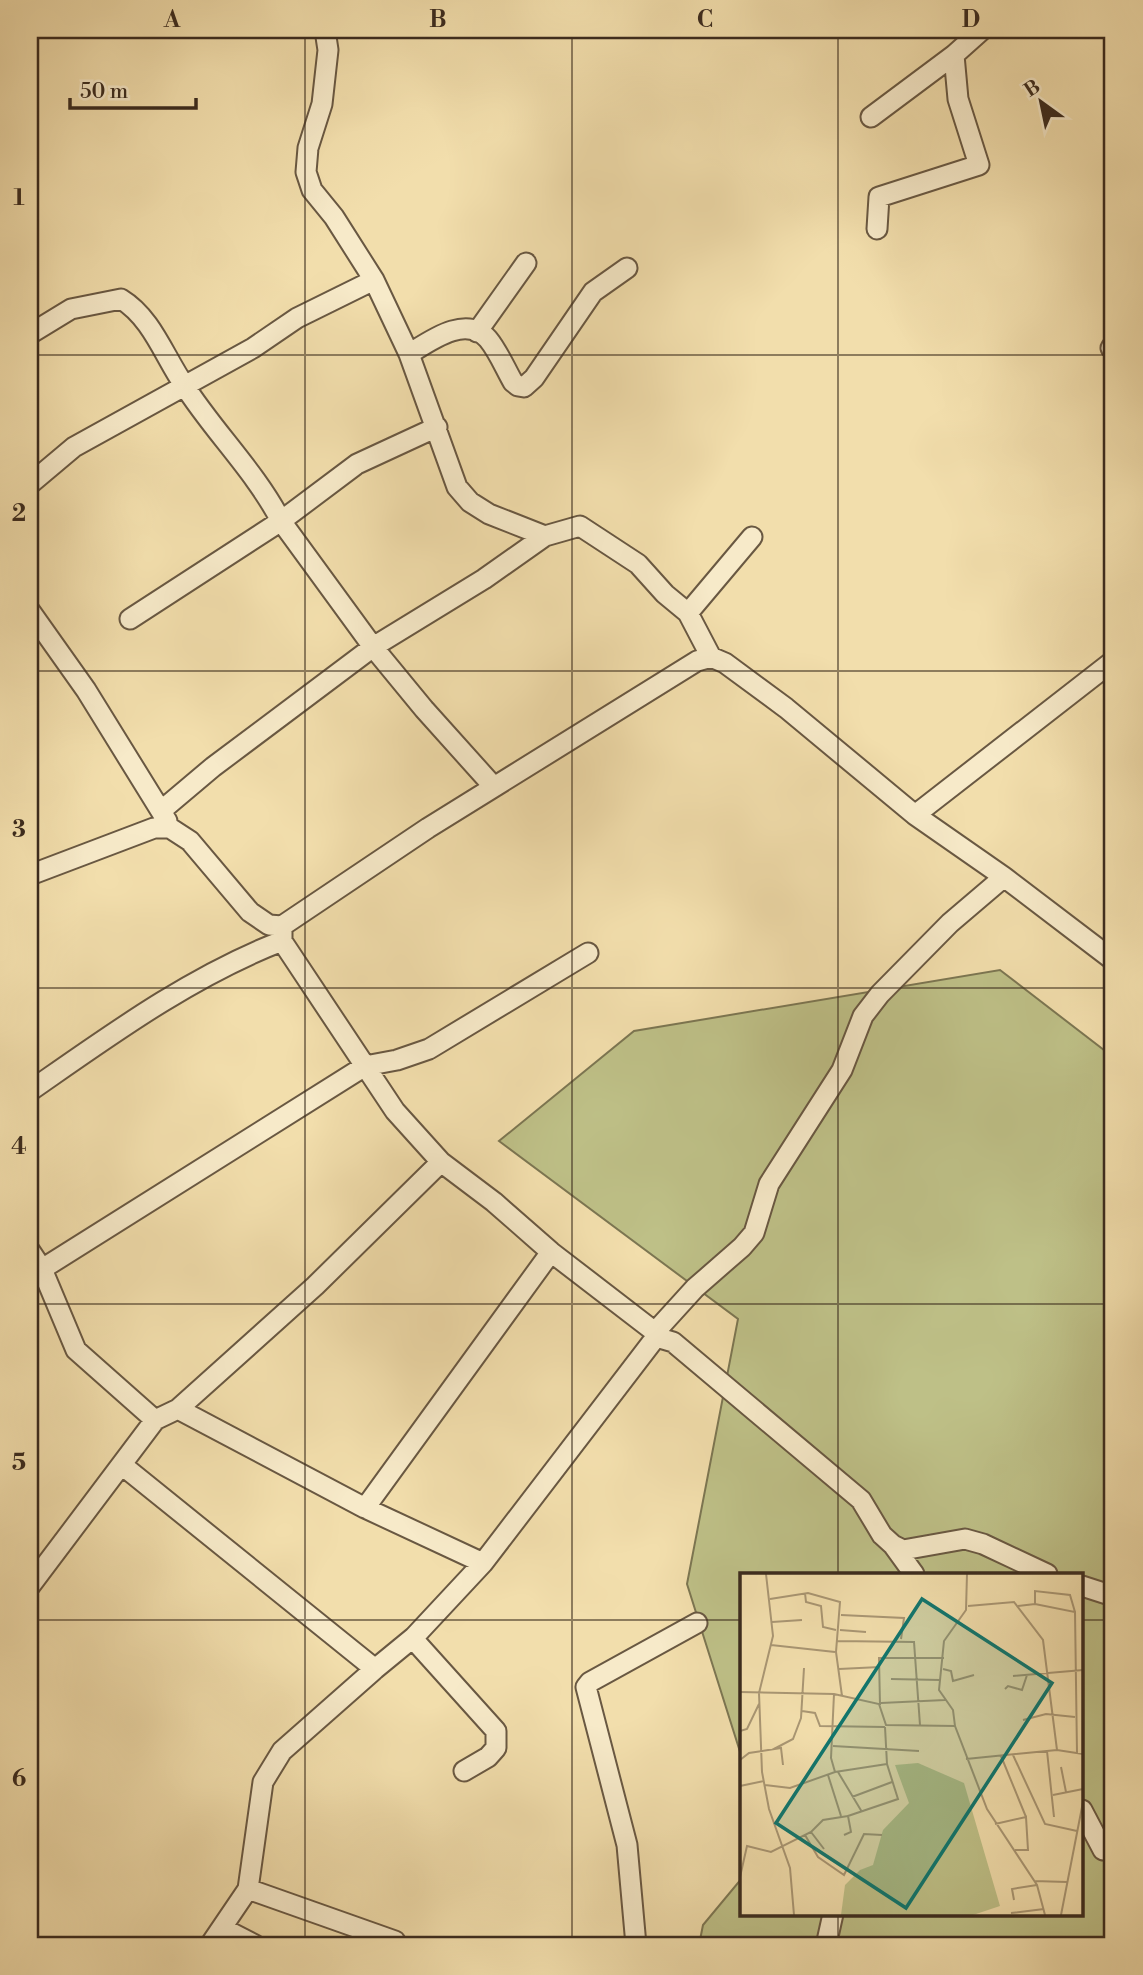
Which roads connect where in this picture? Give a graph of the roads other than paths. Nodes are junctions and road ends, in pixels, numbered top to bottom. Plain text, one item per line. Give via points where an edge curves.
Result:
1 (325, 30) edge
2 (982, 30) edge
3 (954, 55) junction
4 (871, 117) dead end
5 (877, 229) dead end
6 (526, 264) dead end
7 (627, 268) dead end
8 (374, 280) junction
9 (477, 332) junction
10 (30, 334) edge
11 (409, 354) junction
12 (184, 386) junction
13 (437, 428) junction
14 (30, 484) edge
15 (281, 521) junction
16 (545, 537) junction
17 (752, 537) dead end
18 (30, 611) edge
19 (688, 613) junction
20 (130, 620) dead end
21 (373, 647) junction
22 (711, 657) junction
23 (1113, 661) edge
24 (494, 787) junction
25 (915, 815) junction
26 (166, 819) junction
27 (30, 875) edge
28 (1004, 877) junction
29 (282, 933) junction
30 (588, 953) dead end
31 (1113, 960) edge
32 (365, 1066) junction
33 (30, 1091) edge
34 (441, 1162) junction
35 (30, 1251) edge
36 (551, 1252) junction
37 (42, 1269) junction
38 (655, 1335) junction
39 (178, 1409) junction
40 (155, 1420) junction
41 (122, 1465) junction
42 (366, 1508) junction
43 (893, 1545) junction
44 (482, 1563) junction
45 (906, 1571) edge
46 (1044, 1573) edge
47 (30, 1586) edge
48 (1084, 1587) edge
49 (1113, 1596) edge
50 (697, 1623) dead end
51 (414, 1637) junction
52 (375, 1669) junction
53 (464, 1771) dead end
54 (1084, 1814) edge
55 (1103, 1850) dead end
56 (248, 1889) junction
57 (833, 1916) edge
58 (222, 1928) junction
59 (395, 1941) dead end
60 (827, 1941) dead end
61 (211, 1945) edge
62 (256, 1945) edge
63 (636, 1945) edge

1 - 8 street via 328,50 322,104 308,148 306,172 313,190
2 - 3 street
3 - 4 street
3 - 5 street via 958,99 979,165 879,197
6 - 9 street
7 - 9 street via 593,292 524,387 513,382 487,338
8 - 11 street
8 - 12 street via 297,318
9 - 11 street via 456,330
10 - 12 street via 71,309 121,299 145,320
11 - 13 street
12 - 14 street via 74,447
12 - 15 street
13 - 15 street via 357,464
13 - 16 street via 457,487 470,502
15 - 20 street
15 - 21 street
16 - 19 street via 580,526 638,564
16 - 21 street
17 - 19 street
18 - 26 street via 86,690
19 - 22 street
21 - 24 street
21 - 26 street via 214,767
22 - 24 street via 697,661
22 - 25 street via 786,708
23 - 25 street
24 - 29 street via 428,828
25 - 28 street
26 - 27 street via 154,828
26 - 29 street via 250,912
28 - 31 street
28 - 38 street via 950,923 863,1016 842,1070 769,1184 754,1233 695,1288
29 - 32 street
29 - 33 street via 110,1035
30 - 32 street via 429,1049
32 - 34 street via 395,1111
32 - 37 street
34 - 36 street
34 - 39 street via 315,1286
35 - 37 street
36 - 38 street
36 - 42 street
37 - 40 street via 76,1350
38 - 43 street via 673,1342 861,1500
38 - 44 street
39 - 40 street
39 - 42 street
40 - 41 street
41 - 47 street
41 - 52 street
42 - 44 street
43 - 45 street
43 - 46 street via 903,1550 965,1539
44 - 51 street
48 - 49 street
50 - 63 street via 586,1687 627,1845
51 - 52 street
51 - 53 street via 496,1731 496,1748
52 - 56 street via 271,1766 263,1782
54 - 55 street
56 - 58 street
56 - 59 street
57 - 60 street
58 - 61 street
58 - 62 street

